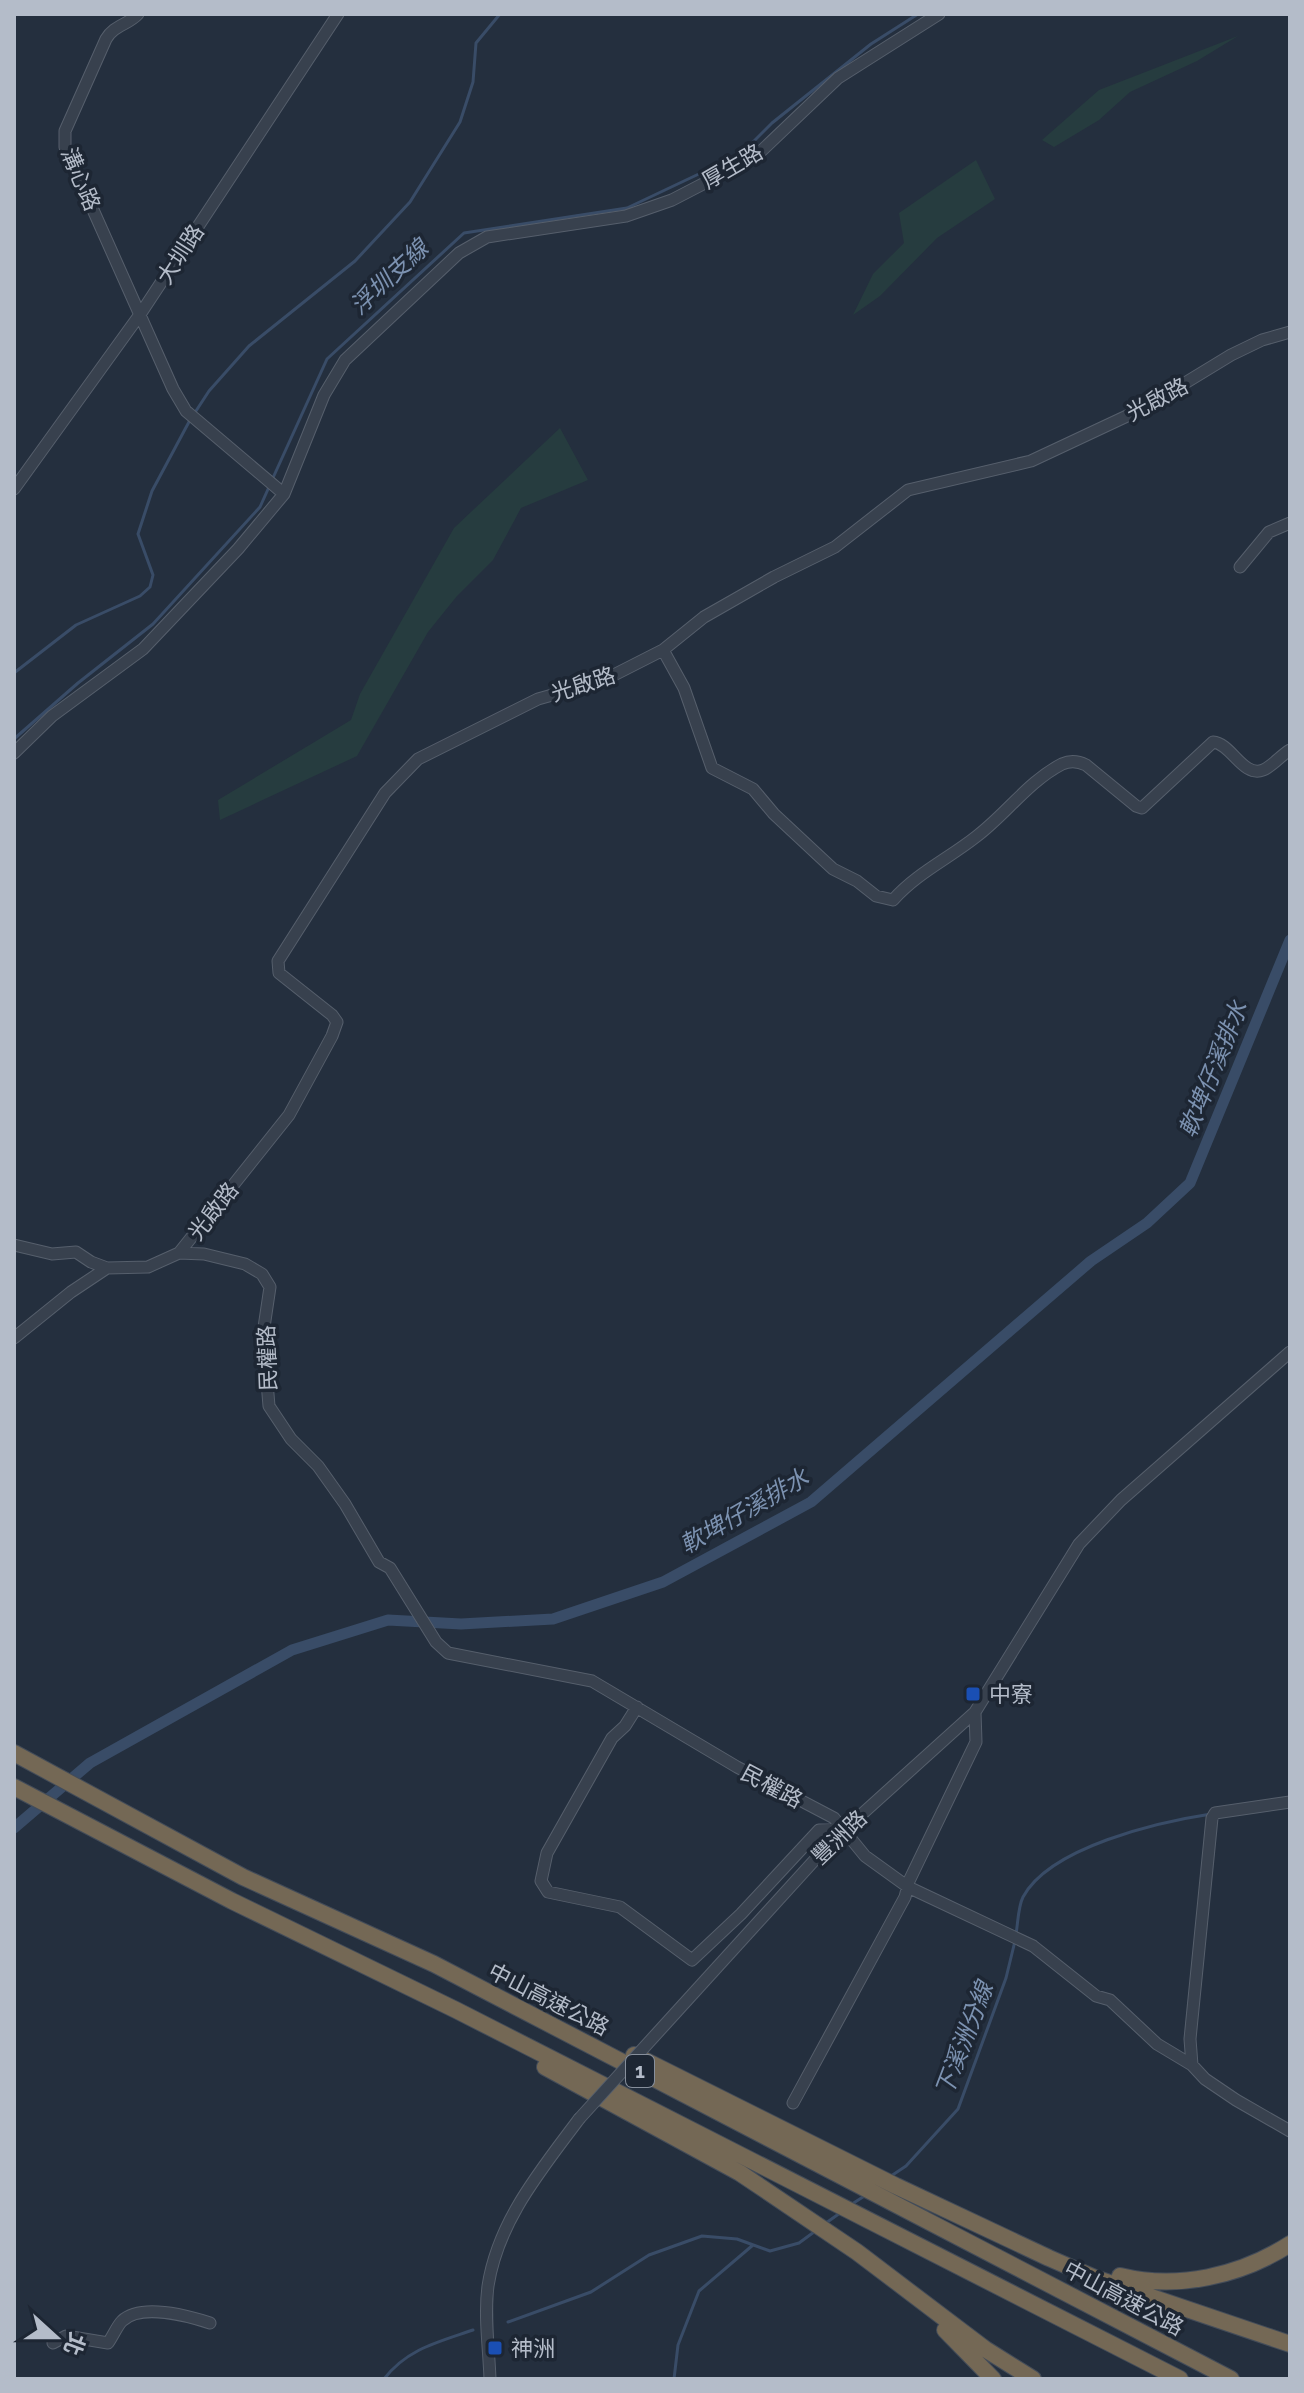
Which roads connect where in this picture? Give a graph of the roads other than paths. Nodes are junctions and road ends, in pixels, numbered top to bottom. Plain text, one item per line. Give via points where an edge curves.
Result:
1 (138, 14) edge
2 (338, 14) edge
3 (939, 14) edge
4 (141, 313) junction
5 (1290, 332) edge
6 (276, 486) junction
7 (14, 489) edge
8 (1290, 523) edge
9 (1240, 567) dead end
10 (663, 650) junction
11 (1290, 750) edge
12 (14, 753) edge
13 (14, 1245) edge
14 (179, 1253) junction
15 (107, 1268) junction
16 (14, 1338) edge
17 (1290, 1352) edge
18 (637, 1707) junction
19 (975, 1712) junction
20 (20, 1756) edge
21 (14, 1788) edge
22 (1290, 1802) edge
23 (842, 1829) junction
24 (908, 1887) junction
25 (456, 2010) junction
26 (1192, 2065) junction
27 (793, 2103) dead end
28 (1290, 2131) edge
29 (851, 2173) junction
30 (1290, 2244) edge
31 (1049, 2258) junction
32 (937, 2317) junction
33 (210, 2323) dead end
34 (53, 2343) dead end
35 (1290, 2344) edge
36 (988, 2373) edge
37 (490, 2379) edge
38 (1033, 2379) edge
39 (1180, 2379) edge
40 (1231, 2379) edge

1 - 4 street, 溝心路 via 106,39 64,141
2 - 4 street, 大圳路
3 - 6 street, 厚生路 via 838,78 755,157 672,200 626,216 487,237 459,253 345,360
4 - 6 street, 溝心路 via 173,389 192,416
4 - 7 street, 大圳路
5 - 10 street, 光啟路 via 1231,355 1156,402 1031,461 908,490 835,547 704,617
6 - 12 street via 238,549 143,649 52,716
8 - 9 street via 1269,532
10 - 11 street via 684,688 712,768 753,789 820,857 889,901 1068,762 1086,765 1142,808 1213,742 1255,771
10 - 14 street, 光啟路 via 602,681 538,699 451,742 418,759 385,793 278,961 279,973 332,1015 337,1022 332,1036 289,1115
13 - 15 street, 民權路 via 52,1254 76,1252
14 - 15 street, 民權路 via 148,1267
14 - 18 street, 民權路 via 245,1264 262,1274 270,1287 263,1334 269,1406 345,1504 436,1642 448,1653 592,1681
15 - 16 street
17 - 19 street, 豐洲路 via 1121,1500 1079,1544
18 - 23 street, 民權路 via 834,1818
18 - 23 street via 612,1738 547,1853 541,1881 548,1892 620,1907 692,1960 819,1830
19 - 23 street, 豐洲路
19 - 24 street via 976,1742
20 - 29 highway, 中山高速公路 / 1 via 243,1877 434,1964
21 - 25 highway, 1
22 - 26 street via 1215,1813 1212,1818 1190,2039
23 - 24 street, 民權路 via 865,1856
23 - 37 street, 豐洲路, bridge via 579,2119 521,2197 488,2286
24 - 26 street, 民權路 via 1033,1946 1096,1996 1110,2000 1157,2044
24 - 27 street
25 - 32 highway via 806,2215
25 - 39 highway, 1
26 - 28 street, 民權路 via 1236,2100
29 - 31 highway via 896,2186
29 - 40 highway, 中山高速公路 / 1 via 896,2204
30 - 31 highway via 1245,2267 1176,2281 1143,2282
31 - 35 highway
32 - 36 highway
32 - 38 highway
33 - 34 street via 186,2315 138,2313 122,2320 108,2343 66,2336

